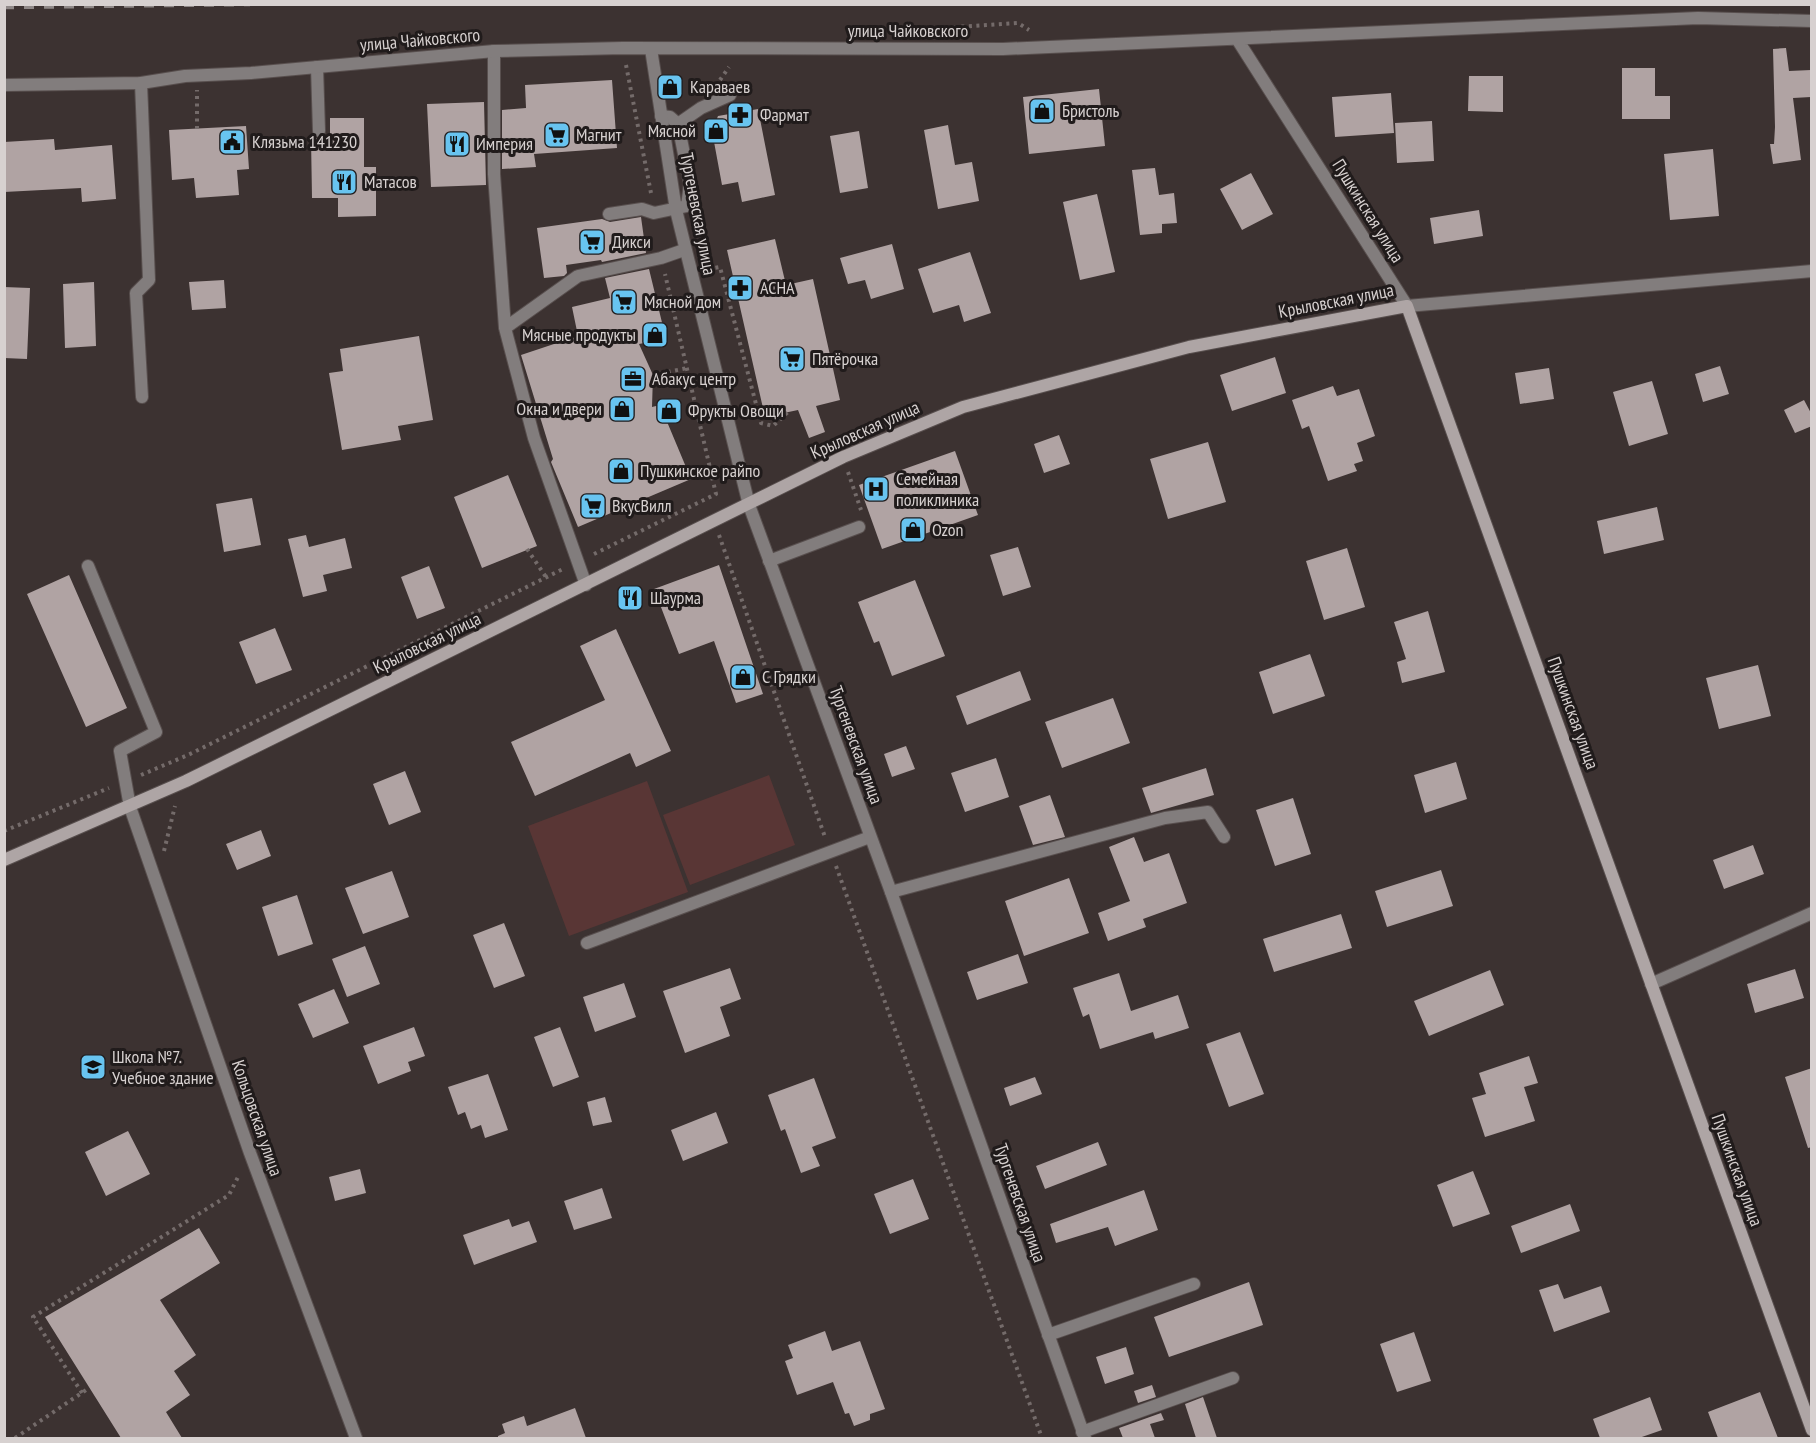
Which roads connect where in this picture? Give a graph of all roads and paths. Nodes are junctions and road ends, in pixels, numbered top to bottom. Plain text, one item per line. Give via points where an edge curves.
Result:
1 (1812, 21) edge
2 (1018, 23) dead end
3 (958, 25) dead end
4 (1237, 39) junction
5 (651, 49) junction
6 (494, 51) junction
7 (626, 62) dead end
8 (317, 67) junction
9 (197, 76) junction
10 (141, 83) junction
11 (4, 85) edge
12 (730, 95) dead end
13 (661, 116) junction
14 (678, 123) junction
15 (197, 129) dead end
16 (319, 131) dead end
17 (676, 210) junction
18 (654, 213) junction
19 (609, 214) dead end
20 (684, 250) junction
21 (661, 258) junction
22 (710, 269) dead end
23 (1812, 271) edge
24 (1407, 306) junction
25 (505, 328) junction
26 (687, 368) junction
27 (653, 375) dead end
28 (142, 397) dead end
29 (788, 412) dead end
30 (749, 505) junction
31 (860, 527) dead end
32 (718, 533) dead end
33 (527, 549) dead end
34 (769, 561) junction
35 (576, 563) junction
36 (88, 566) dead end
37 (546, 578) junction
38 (586, 585) junction
39 (127, 780) junction
40 (130, 807) junction
41 (4, 831) edge
42 (870, 837) junction
43 (1224, 837) dead end
44 (830, 851) junction
45 (4, 860) edge
46 (891, 892) junction
47 (1812, 913) edge
48 (587, 943) dead end
49 (1652, 984) junction
50 (250, 1153) junction
51 (1194, 1284) dead end
52 (1048, 1335) junction
53 (1233, 1378) dead end
54 (89, 1388) dead end
55 (82, 1393) junction
56 (1812, 1430) edge
57 (1083, 1435) edge
58 (15, 1438) edge
59 (356, 1438) edge
60 (1042, 1438) edge

1 - 4 street, улица Чайковского via 1698,18
2 - 3 path
4 - 5 street, улица Чайковского via 1003,49
4 - 24 street, Пушкинская улица
5 - 6 street, улица Чайковского
5 - 13 street, Тургеневская улица
6 - 8 street, улица Чайковского
6 - 25 street via 494,174
7 - 18 path
8 - 9 street, улица Чайковского
8 - 16 street
9 - 10 street, улица Чайковского
9 - 15 path
10 - 11 street, улица Чайковского
10 - 28 street via 149,280 136,292
12 - 14 street
13 - 14 street
13 - 17 street, Тургеневская улица
14 - 17 street via 690,197 687,206
17 - 18 street
17 - 20 street, Тургеневская улица
18 - 19 street via 642,209
20 - 21 street
20 - 30 street, Тургеневская улица
21 - 25 street via 578,276
21 - 26 path
22 - 29 path via 720,267 761,423 773,426
23 - 24 street, Крыловская улица
24 - 30 street, Крыловская улица via 1189,347 963,407 843,457
24 - 49 street, Пушкинская улица
25 - 35 street via 534,438
26 - 27 path
26 - 35 path via 716,494
30 - 34 street, Тургеневская улица
30 - 38 street, Крыловская улица
31 - 34 street
32 - 44 path
33 - 37 path
34 - 42 street, Тургеневская улица
35 - 37 path
35 - 38 street
36 - 39 street, Кольцовская улица via 156,732 120,752
37 - 39 path via 188,755
38 - 40 street, Крыловская улица
39 - 40 street, Кольцовская улица
39 - 41 path
40 - 45 street, Крыловская улица
40 - 50 street, Кольцовская улица
42 - 44 street
42 - 46 street, Тургеневская улица
43 - 46 street via 1208,812 1165,818
44 - 48 street
44 - 60 path
46 - 52 street, Тургеневская улица
47 - 49 street
49 - 56 street, Пушкинская улица
50 - 55 path via 229,1195 33,1317
50 - 59 street, Кольцовская улица
51 - 52 street
52 - 57 street, Тургеневская улица
53 - 57 street
54 - 55 path
55 - 58 path

